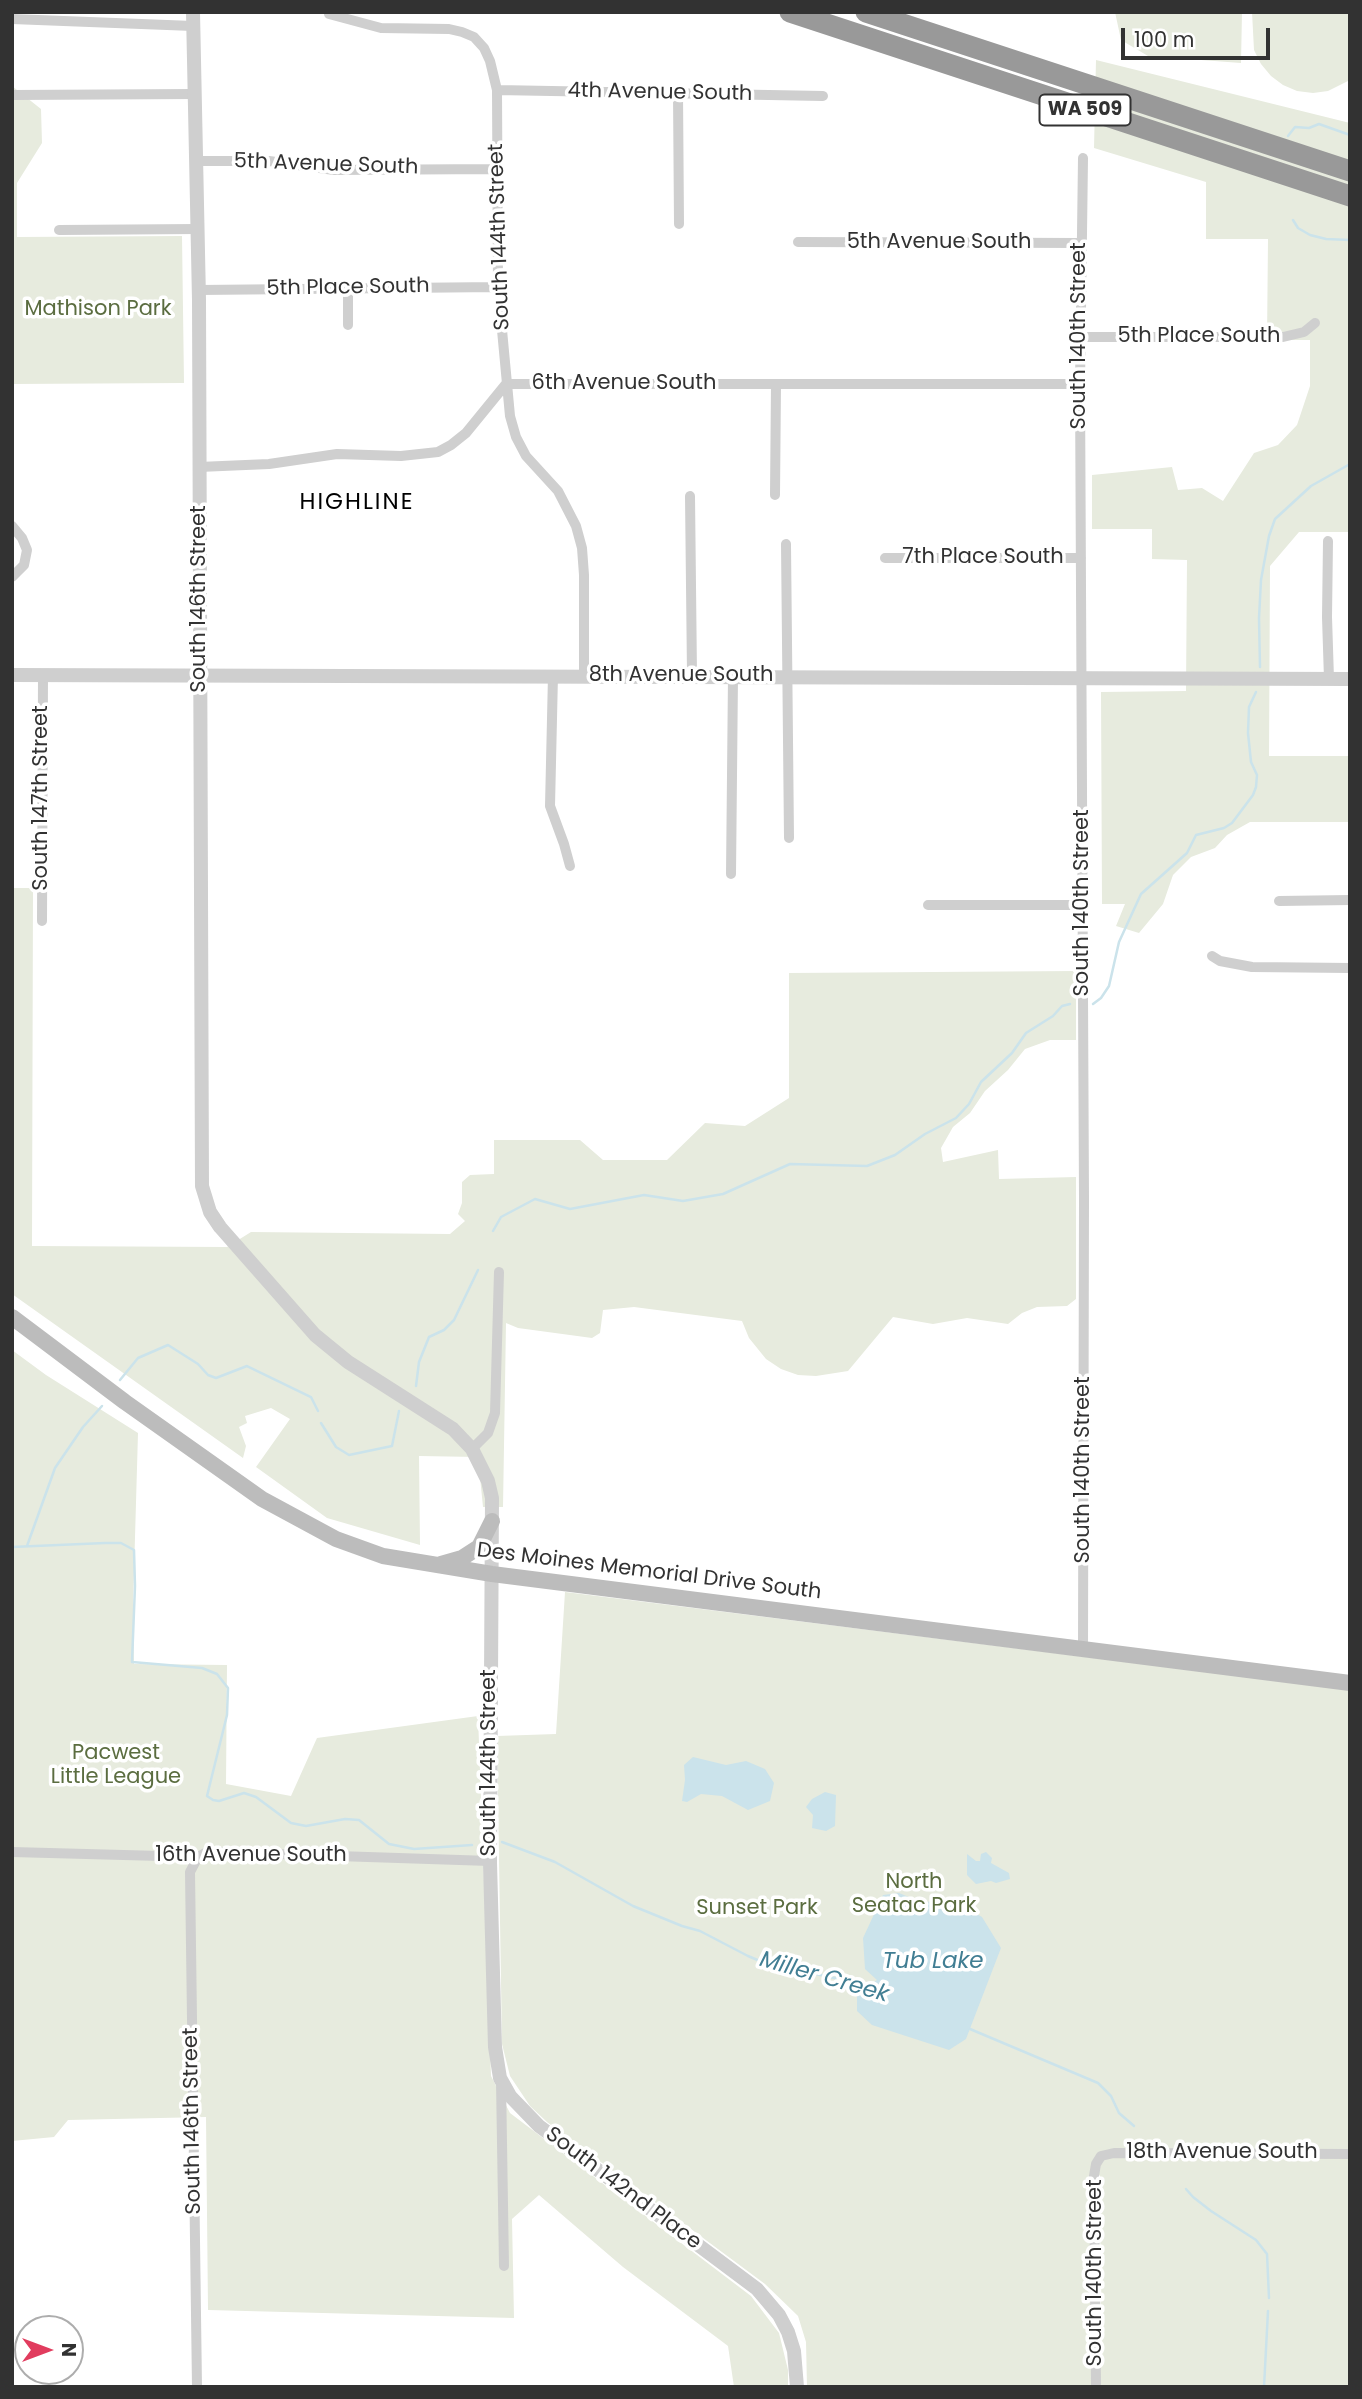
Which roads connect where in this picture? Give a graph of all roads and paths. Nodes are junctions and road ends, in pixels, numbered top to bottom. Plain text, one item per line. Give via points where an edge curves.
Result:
1 (779, 12) edge
2 (790, 12) edge
3 (868, 12) edge
4 (329, 14) dead end
5 (12, 19) edge
6 (193, 19) edge
7 (820, 23) junction
8 (497, 90) junction
9 (678, 93) junction
10 (194, 94) junction
11 (12, 95) edge
12 (823, 96) dead end
13 (1083, 158) dead end
14 (197, 161) junction
15 (497, 169) junction
16 (1350, 171) edge
17 (1350, 197) edge
18 (679, 224) dead end
19 (59, 229) dead end
20 (198, 229) junction
21 (798, 242) dead end
22 (1080, 243) junction
23 (498, 286) junction
24 (348, 288) junction
25 (199, 290) junction
26 (1315, 323) dead end
27 (348, 325) dead end
28 (1080, 337) junction
29 (506, 384) junction
30 (776, 384) junction
31 (1080, 384) junction
32 (199, 467) junction
33 (775, 495) dead end
34 (690, 496) dead end
35 (12, 526) edge
36 (1328, 541) dead end
37 (786, 544) dead end
38 (885, 558) dead end
39 (1082, 558) junction
40 (12, 577) edge
41 (12, 675) edge
42 (43, 675) junction
43 (553, 675) junction
44 (584, 675) junction
45 (692, 675) junction
46 (201, 676) junction
47 (733, 676) junction
48 (789, 676) junction
49 (1082, 678) junction
50 (1329, 678) junction
51 (1350, 679) edge
52 (789, 838) dead end
53 (570, 866) dead end
54 (731, 874) dead end
55 (1279, 901) dead end
56 (1350, 901) edge
57 (928, 905) dead end
58 (1083, 905) junction
59 (42, 921) dead end
60 (1212, 956) dead end
61 (1350, 968) edge
62 (202, 1186) joint
63 (499, 1272) dead end
64 (12, 1317) edge
65 (472, 1449) junction
66 (492, 1521) junction
67 (439, 1565) junction
68 (492, 1574) junction
69 (1083, 1649) junction
70 (1350, 1683) edge
71 (12, 1852) edge
72 (198, 1857) junction
73 (490, 1861) junction
74 (500, 2078) junction
75 (1350, 2154) edge
76 (1097, 2160) joint
77 (504, 2266) dead end
78 (197, 2387) edge
79 (797, 2387) edge
80 (1096, 2387) edge

1 - 7 highway
2 - 7 highway, WA 509
3 - 16 highway, WA 509
4 - 8 street, South 144th Street via 382,28 449,29 474,37 484,48
5 - 6 street
6 - 10 street, South 146th Street
7 - 17 highway, WA 509
8 - 9 street, 4th Avenue South
8 - 15 street, South 144th Street
9 - 12 street, 4th Avenue South
9 - 18 street
10 - 11 street
10 - 14 street, South 146th Street
13 - 22 street, South 140th Street
14 - 15 street, 5th Avenue South via 269,161 346,170
14 - 20 street, South 146th Street
15 - 23 street, South 144th Street
19 - 20 street
20 - 25 street, South 146th Street
21 - 22 street, 5th Avenue South
22 - 28 street, South 140th Street
23 - 24 street, 5th Place South
23 - 29 street, South 144th Street
24 - 25 street, 5th Place South
24 - 27 street
25 - 32 street, South 146th Street
26 - 28 street, 5th Place South via 1304,332 1283,337
28 - 31 street, South 140th Street
29 - 30 street, 6th Avenue South
29 - 32 street, 6th Avenue South via 479,419 438,452 337,454 269,464
29 - 44 street, South 144th Street via 516,437 526,456 558,491 582,548
30 - 31 street, 6th Avenue South
30 - 33 street
31 - 39 street, South 140th Street
32 - 46 street, South 146th Street
34 - 45 street
35 - 40 street via 27,550 24,565
36 - 50 street
37 - 48 street
38 - 39 street, 7th Place South
39 - 49 street, South 140th Street
41 - 42 street, 8th Avenue South
42 - 46 street, 8th Avenue South
42 - 59 street, South 147th Street
43 - 44 street, 8th Avenue South
43 - 46 street, 8th Avenue South
43 - 53 street via 550,806
44 - 45 street, 8th Avenue South
45 - 47 street, 8th Avenue South
46 - 62 street, South 146th Street
47 - 48 street, 8th Avenue South
47 - 54 street
48 - 49 street, 8th Avenue South
48 - 52 street
49 - 50 street, 8th Avenue South
49 - 58 street, South 140th Street
50 - 51 street, 8th Avenue South
55 - 56 street
57 - 58 street
58 - 69 street, South 140th Street
60 - 61 street via 1252,967
62 - 65 street, South 144th Street via 220,1227 315,1335 348,1362 442,1420
63 - 65 street via 495,1413 488,1433
64 - 67 main road, Des Moines Memorial Drive South via 262,1499 336,1539 383,1556
65 - 66 street, South 144th Street via 488,1480
66 - 67 main road via 479,1547
66 - 68 street, South 144th Street
67 - 68 main road, Des Moines Memorial Drive South
68 - 69 main road, Des Moines Memorial Drive South
68 - 73 street, South 144th Street
69 - 70 main road, Des Moines Memorial Drive South
71 - 72 street, 16th Avenue South
72 - 73 street, 16th Avenue South via 215,1852
72 - 78 street, South 146th Street via 190,1872
73 - 74 street, South 144th Street via 495,2047
74 - 77 street, South 144th Street
74 - 79 street, South 142nd Place via 510,2096 539,2126 757,2289 788,2332
75 - 76 street, 18th Avenue South via 1114,2153
76 - 80 street, South 140th Street

